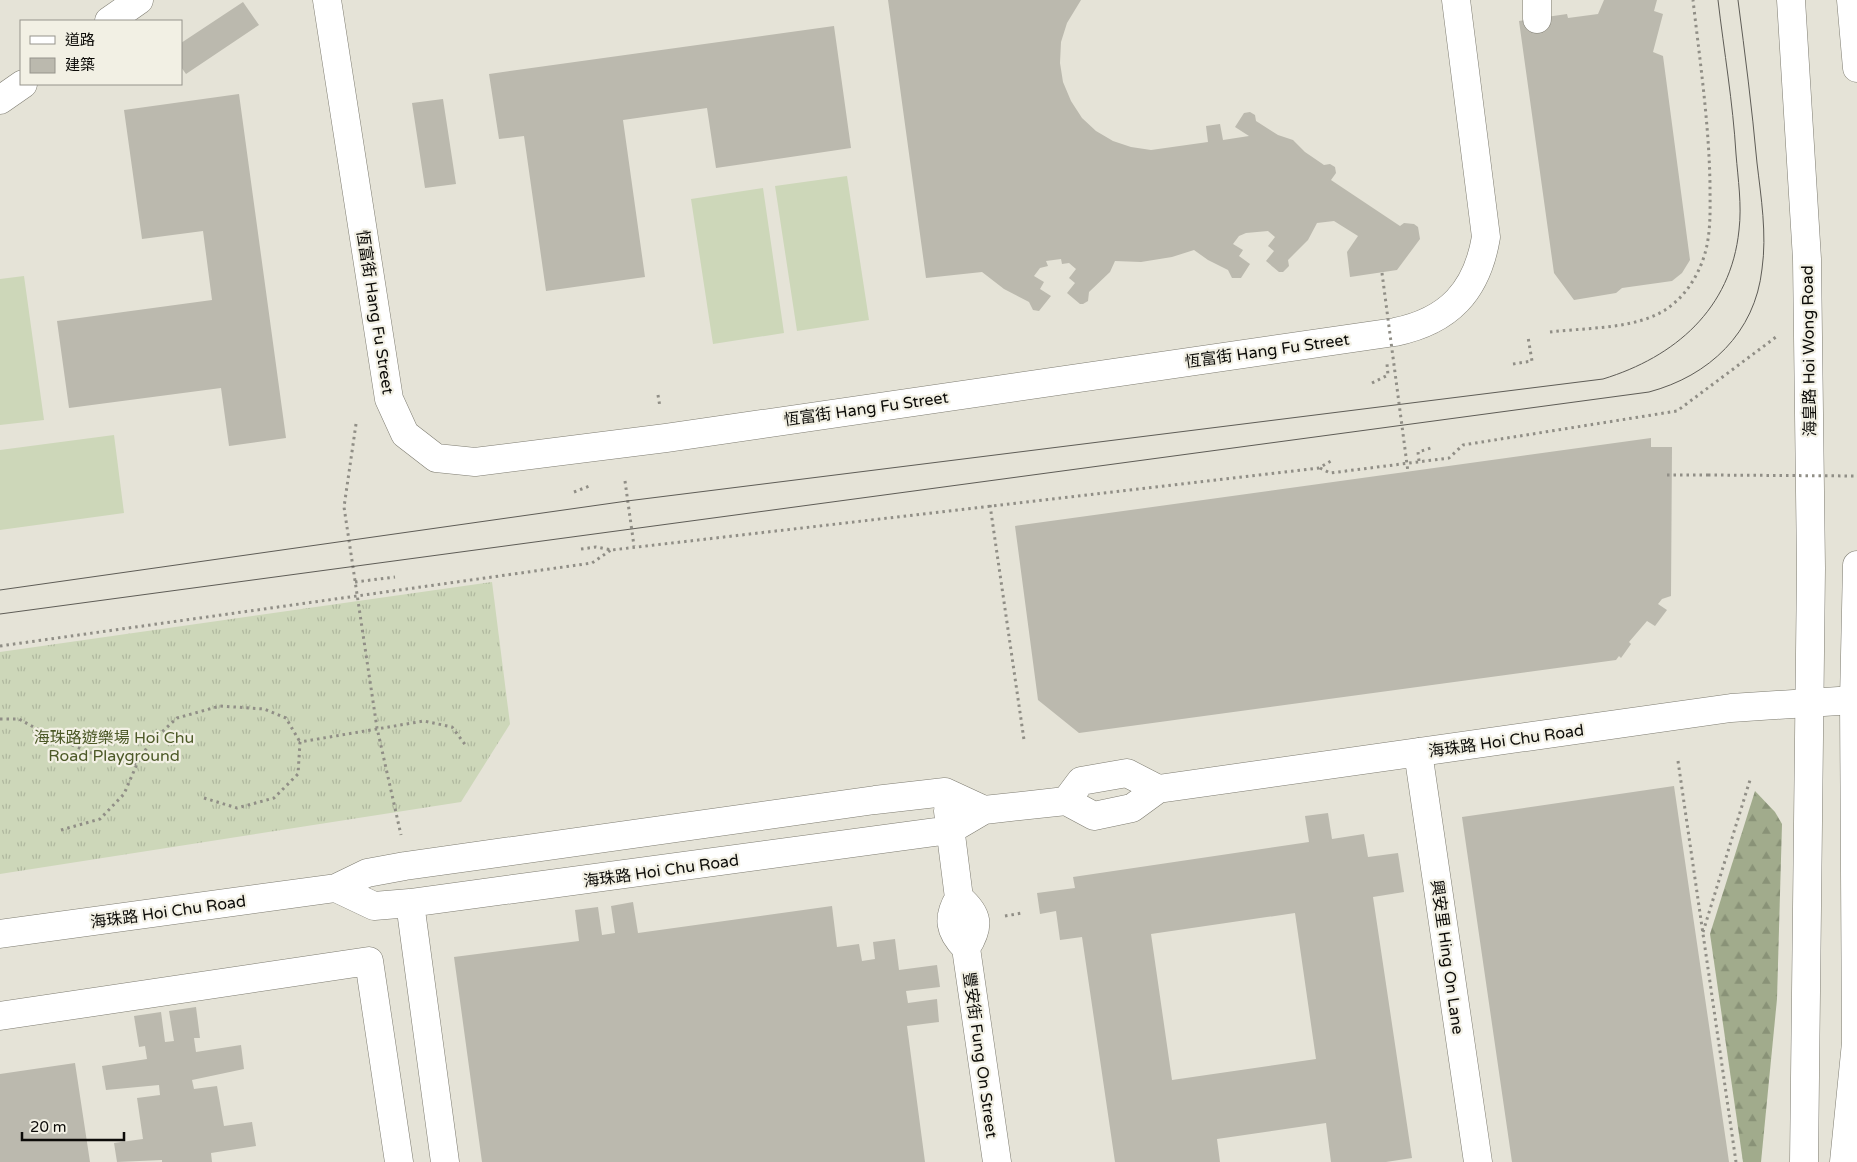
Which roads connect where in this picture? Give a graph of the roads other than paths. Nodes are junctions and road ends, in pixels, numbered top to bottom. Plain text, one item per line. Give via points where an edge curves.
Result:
1 (139, 0) edge
2 (328, 0) edge
3 (1456, 0) edge
4 (1791, 0) edge
5 (1851, 0) edge
6 (111, 20) edge
7 (1857, 68) edge
8 (22, 85) edge
9 (0, 100) edge
10 (1857, 565) edge
11 (1854, 700) junction
12 (1811, 702) junction
13 (1418, 752) junction
14 (1158, 789) junction
15 (945, 792) junction
16 (1066, 801) junction
17 (984, 810) junction
18 (950, 830) junction
19 (336, 888) junction
20 (410, 904) junction
21 (0, 934) edge
22 (0, 1016) edge
23 (1856, 1043) edge
24 (1857, 1047) edge
25 (1802, 1155) edge
26 (399, 1162) edge
27 (445, 1162) edge
28 (996, 1162) edge
29 (1478, 1162) edge
30 (1844, 1162) edge

1 - 6 street
2 - 3 street, 恆富街 Hang Fu Street via 389,399 405,434 436,458 475,462 666,438 1395,332 1426,323 1463,295 1479,268 1486,237
4 - 12 street, 海皇路 Hoi Wong Road via 1807,259
5 - 7 street
8 - 9 street
10 - 11 street
11 - 12 street, 海珠路 Hoi Chu Road
11 - 23 street
12 - 13 street, 海珠路 Hoi Chu Road via 1731,708
12 - 25 street, 海皇路 Hoi Wong Road
13 - 14 street, 海珠路 Hoi Chu Road
13 - 29 street, 興安里 Hing On Lane
14 - 16 street, 海珠路 Hoi Chu Road via 1132,808 1094,816
14 - 16 street via 1127,773 1081,781
15 - 17 street
15 - 18 street, 豐安街 Fung On Street
15 - 19 street, 海珠路 Hoi Chu Road via 787,811 405,866 367,873
16 - 17 street, 海珠路 Hoi Chu Road
17 - 18 street, 海珠路 Hoi Chu Road
18 - 20 street, 海珠路 Hoi Chu Road
18 - 28 street, 豐安街 Fung On Street via 959,898 951,911 954,936 966,948
19 - 20 street, 海珠路 Hoi Chu Road via 374,906
19 - 21 street, 海珠路 Hoi Chu Road
20 - 27 street
22 - 26 street via 369,961
23 - 24 street
23 - 30 street

